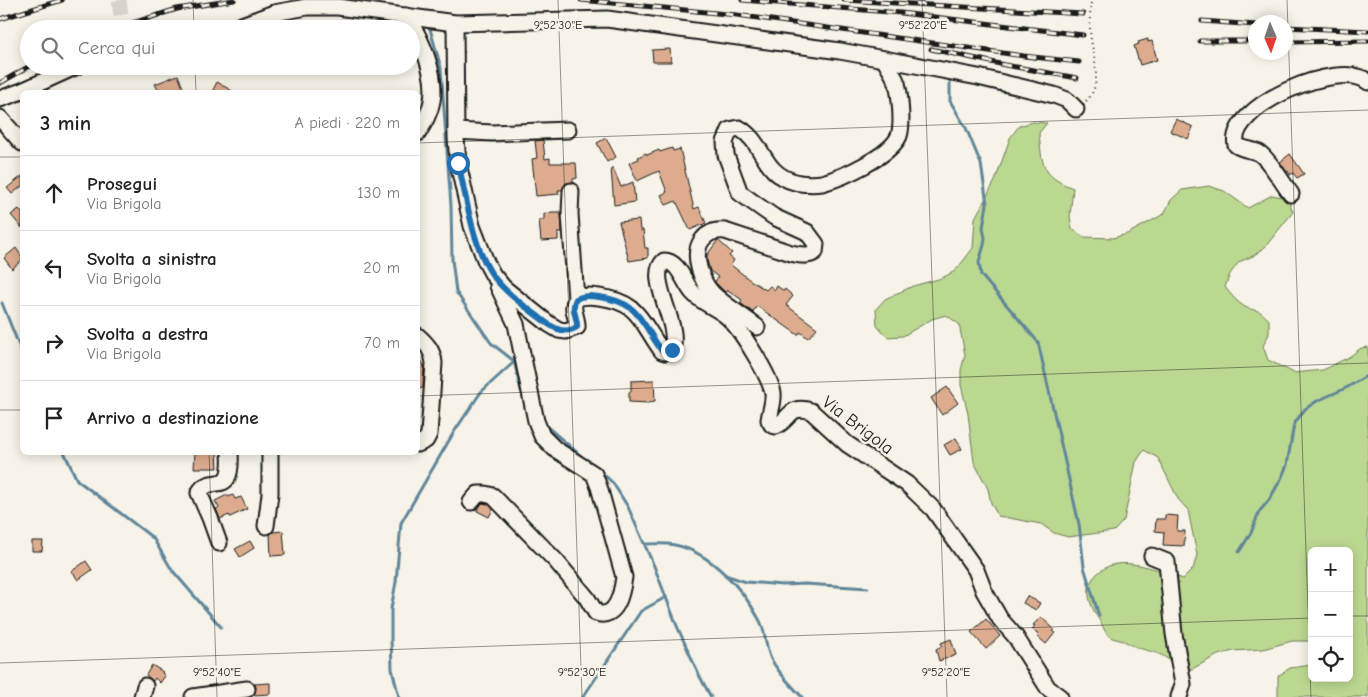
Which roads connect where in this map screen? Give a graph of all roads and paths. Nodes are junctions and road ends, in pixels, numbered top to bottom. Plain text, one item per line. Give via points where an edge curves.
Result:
1 (1091, 0) edge
2 (406, 16) junction
3 (255, 20) edge
4 (408, 20) edge
5 (455, 24) junction
6 (420, 42) edge
7 (884, 59) junction
8 (57, 75) edge
9 (1368, 82) edge
10 (24, 90) edge
11 (20, 92) edge
12 (0, 99) edge
13 (1076, 109) joint
14 (0, 118) edge
15 (420, 129) edge
16 (568, 130) dead end
17 (456, 131) junction
18 (20, 140) edge
19 (570, 191) dead end
20 (1291, 194) dead end
21 (493, 275) junction
22 (576, 299) junction
23 (757, 327) dead end
24 (420, 338) edge
25 (420, 443) edge
26 (230, 455) edge
27 (270, 455) edge
28 (471, 502) dead end
29 (266, 526) dead end
30 (219, 543) dead end
31 (1152, 556) dead end
32 (247, 689) dead end
33 (193, 697) edge
34 (1060, 697) edge
35 (1179, 697) edge

1 - 13 path via 1095,86 1088,99
2 - 3 street via 338,7 306,7
2 - 4 street
2 - 5 street
5 - 7 street via 607,20
5 - 17 street
6 - 15 street via 432,91 428,114
7 - 13 street via 1054,95 1067,100
7 - 23 street via 896,83 901,118 899,136 889,150 848,174 820,183 796,182 768,166 747,132 739,128 730,130 727,136 726,155 740,193 774,217 807,232 816,244 815,252 802,255 725,231 711,232 702,240 698,247 698,266 712,293
8 - 10 street
9 - 20 street via 1355,75 1313,80 1262,104 1238,128 1236,145 1259,153 1267,160
11 - 12 street
14 - 18 street
16 - 17 street
17 - 21 street via 458,163 472,226
19 - 22 street
21 - 22 street via 531,311 559,330 577,327 573,308
21 - 28 street via 516,324 542,436 555,449 594,474 599,487 624,577 617,604 610,612 596,613 556,560 493,496 478,494
22 - 34 street, Via Brigola via 596,297 628,305 638,314 662,351 672,350 673,335 658,270 664,261 674,263 694,294 733,322 766,373 773,394 769,420 772,425 779,425 797,410 811,411 848,444 907,484 933,509 976,570 1000,619 1015,636 1048,688
24 - 25 street via 433,354 434,363 429,434
26 - 30 street via 228,479 208,485 199,493
27 - 29 street
31 - 35 street via 1167,562 1182,684
32 - 33 street

